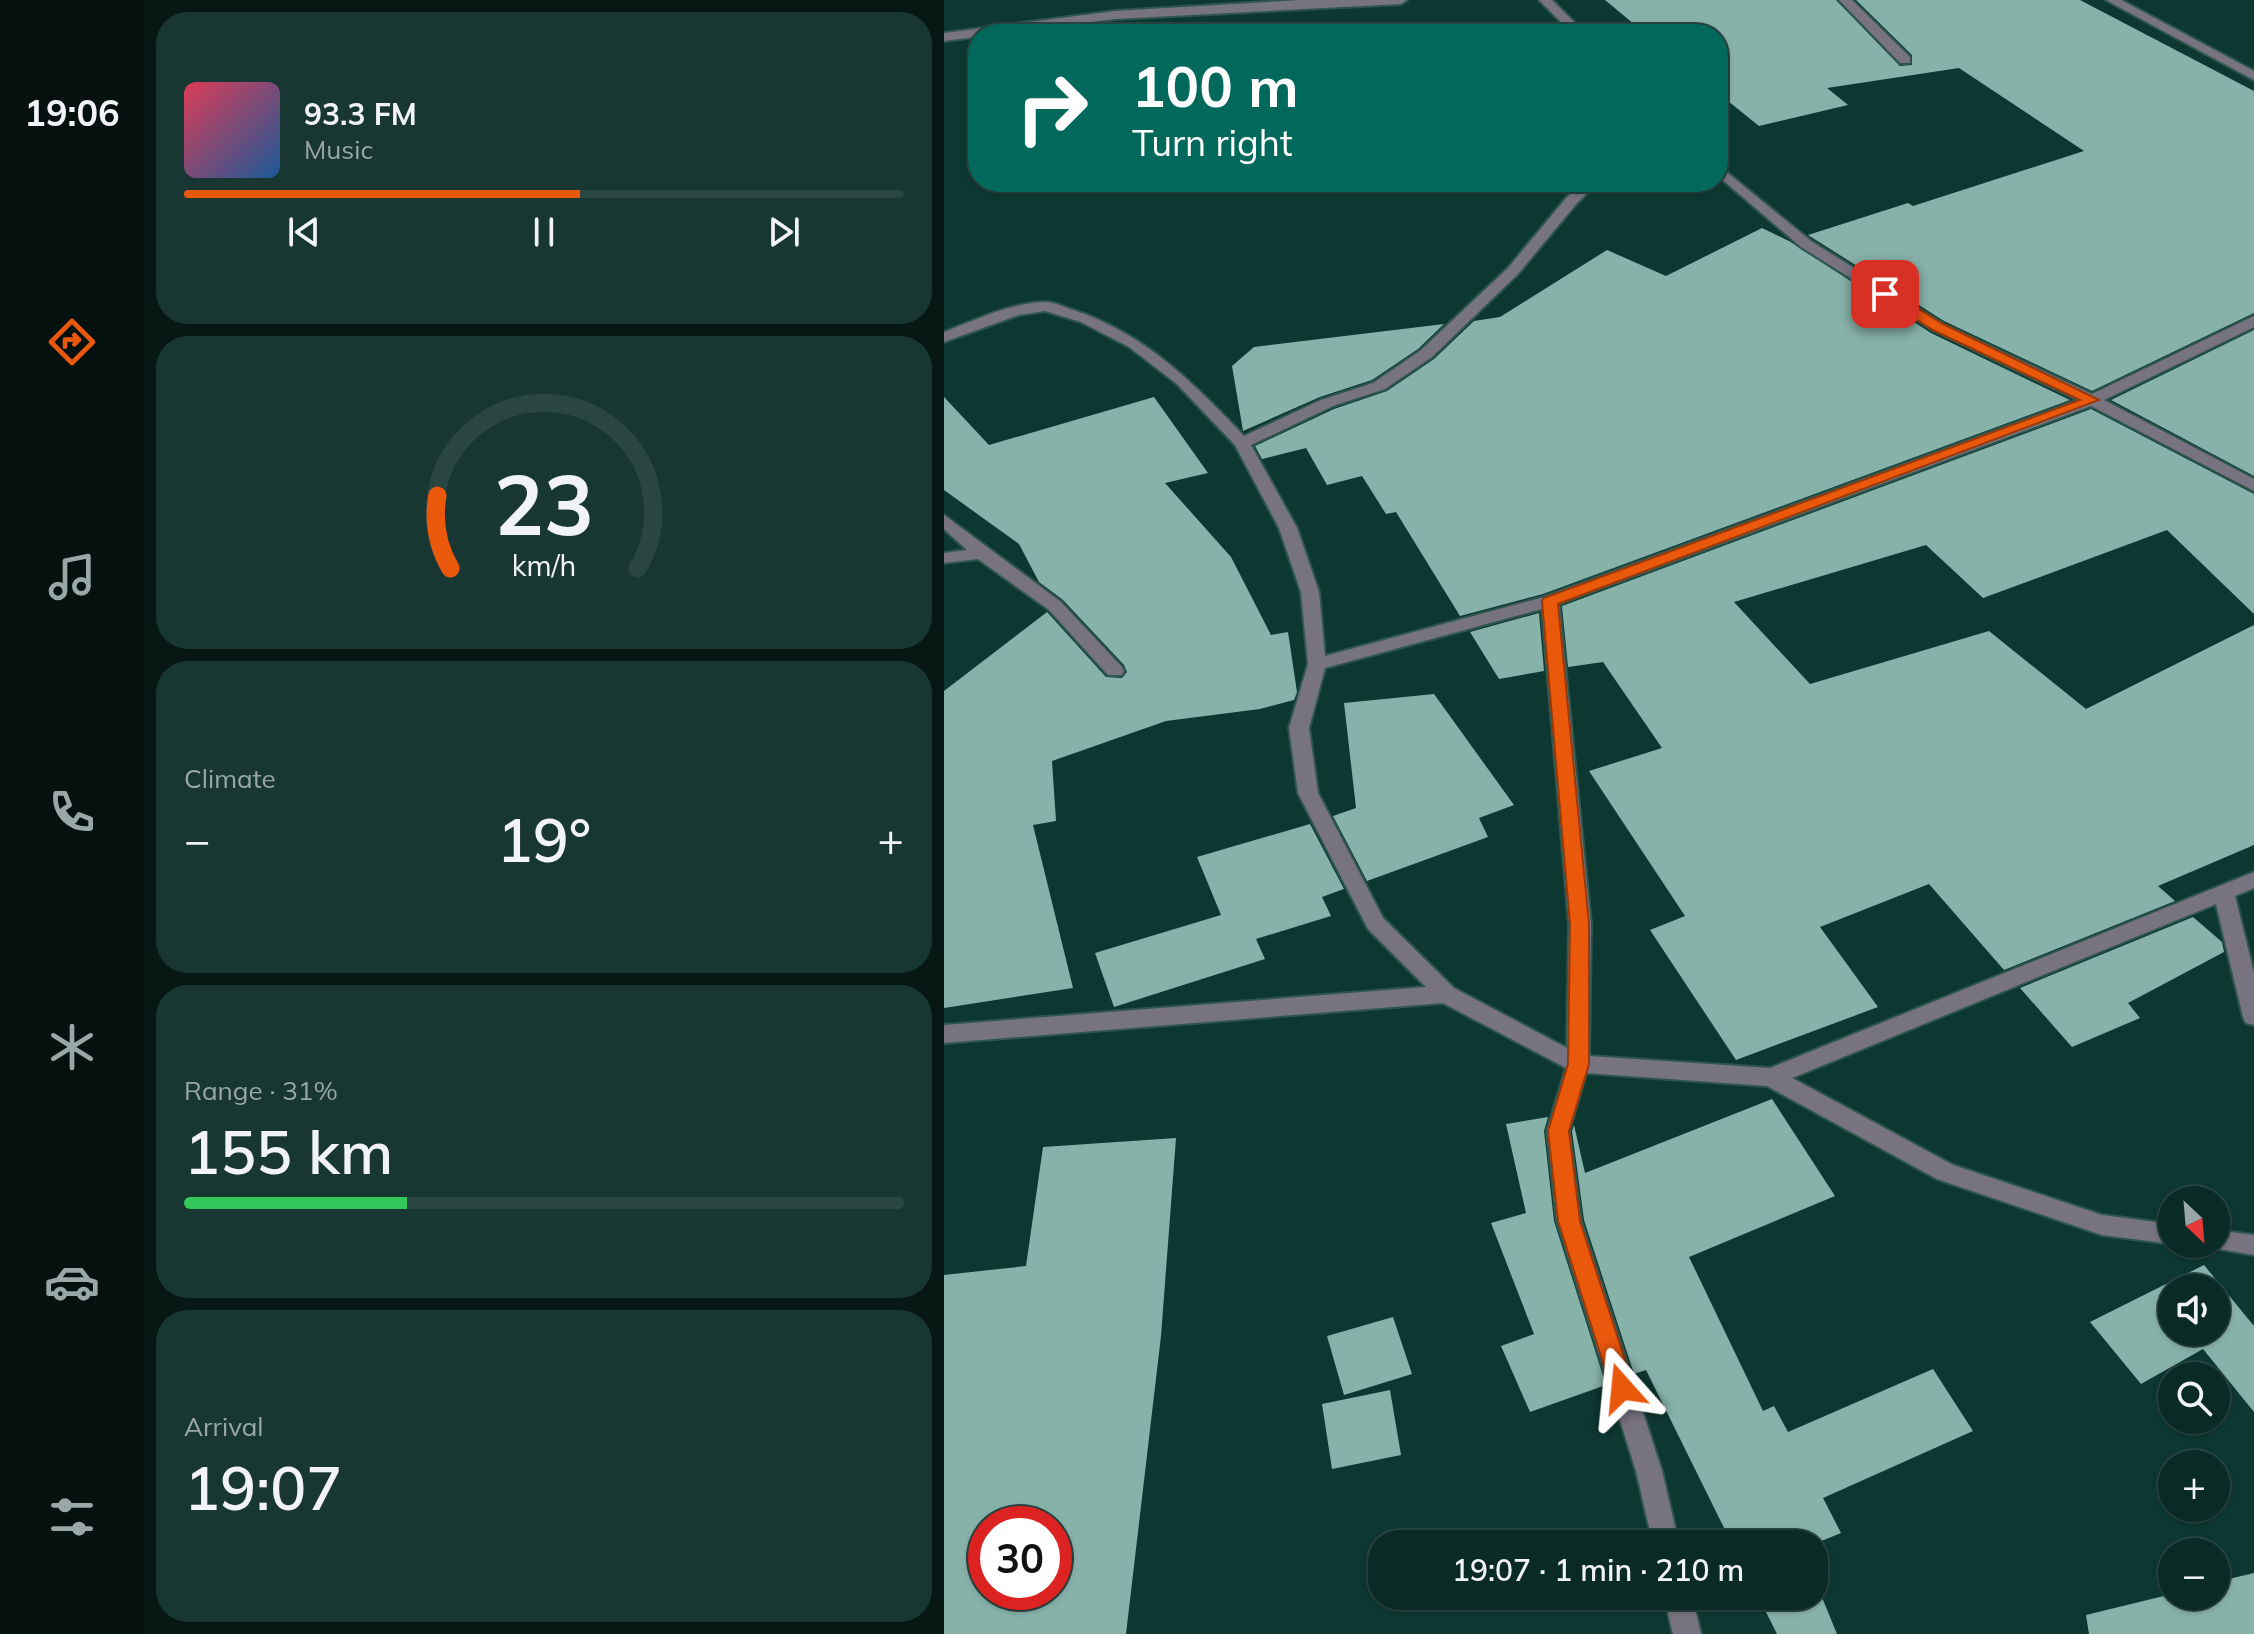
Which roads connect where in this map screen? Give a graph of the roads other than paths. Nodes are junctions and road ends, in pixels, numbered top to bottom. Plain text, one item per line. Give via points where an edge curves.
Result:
1 (1401, 0) edge
2 (1545, 0) edge
3 (1845, 0) edge
4 (2112, 0) edge
5 (1152, 6) edge
6 (1023, 24) edge
7 (1570, 24) edge
8 (968, 33) edge
9 (944, 37) edge
10 (1905, 60) dead end
11 (2254, 76) edge
12 (1728, 178) edge
13 (1581, 192) edge
14 (2254, 321) edge
15 (944, 337) edge
16 (2092, 400) junction
17 (1242, 443) junction
18 (2254, 486) edge
19 (944, 520) edge
20 (981, 553) junction
21 (944, 558) edge
22 (1550, 601) junction
23 (1317, 664) junction
24 (1115, 671) dead end
25 (2254, 880) edge
26 (2224, 893) junction
27 (1446, 994) junction
28 (2254, 1017) edge
29 (944, 1034) edge
30 (1578, 1064) junction
31 (1771, 1077) junction
32 (2158, 1232) edge
33 (2230, 1242) edge
34 (2254, 1245) edge
35 (1663, 1530) edge
36 (1681, 1610) edge
37 (1687, 1634) edge

1 - 5 street
2 - 7 street
3 - 10 street
4 - 11 street
5 - 6 street
8 - 9 street
12 - 16 street via 1806,244 1938,327
13 - 17 street via 1513,271 1426,354 1379,386 1327,403
14 - 16 street
15 - 17 street via 1046,306 1086,319 1134,344 1183,381
16 - 18 street
16 - 22 street
17 - 23 street via 1288,528 1310,592
19 - 20 street
20 - 21 street
20 - 24 street via 1055,606
22 - 23 street
22 - 30 street via 1580,924
23 - 27 street via 1299,728 1308,793 1375,923
25 - 26 street
26 - 28 street
26 - 31 street
27 - 29 street
27 - 30 street
30 - 31 street
30 - 35 street via 1558,1131 1569,1221
31 - 32 street via 1945,1172 2102,1225
33 - 34 street
36 - 37 street

